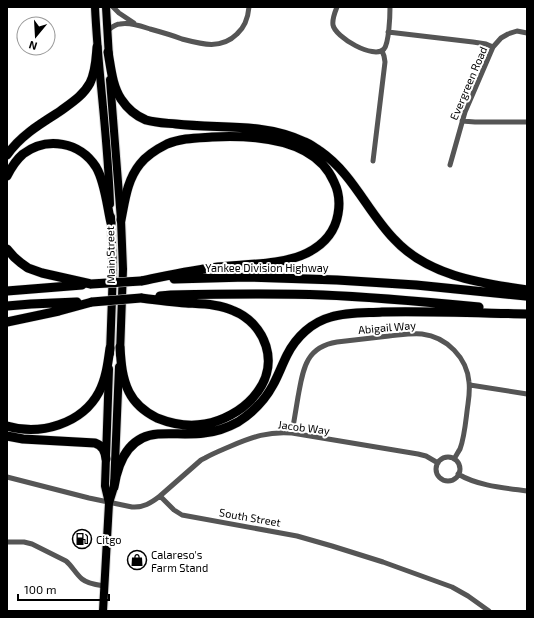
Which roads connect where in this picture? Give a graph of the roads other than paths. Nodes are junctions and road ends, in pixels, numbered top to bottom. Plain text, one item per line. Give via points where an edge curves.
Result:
1 (95, 7) edge
2 (106, 7) edge
3 (113, 7) edge
4 (249, 7) edge
5 (337, 7) edge
6 (390, 7) edge
7 (135, 24) junction
8 (107, 31) junction
9 (388, 32) junction
10 (527, 32) edge
11 (97, 47) junction
12 (494, 47) junction
13 (382, 51) junction
14 (108, 52) junction
15 (462, 121) junction
16 (527, 122) edge
17 (7, 155) edge
18 (373, 161) dead end
19 (450, 165) dead end
20 (7, 176) edge
21 (120, 220) junction
22 (111, 223) junction
23 (7, 249) edge
24 (141, 281) junction
25 (91, 284) junction
26 (527, 290) edge
27 (7, 291) edge
28 (527, 296) edge
29 (141, 298) junction
30 (92, 302) junction
31 (7, 306) edge
32 (527, 313) edge
33 (7, 322) edge
34 (120, 347) junction
35 (110, 348) junction
36 (470, 384) junction
37 (527, 394) edge
38 (7, 426) edge
39 (292, 434) junction
40 (7, 436) edge
41 (106, 459) junction
42 (454, 459) junction
43 (438, 463) junction
44 (458, 474) junction
45 (7, 477) edge
46 (114, 487) junction
47 (527, 491) edge
48 (160, 496) junction
49 (109, 503) junction
50 (7, 542) edge
51 (104, 586) junction
52 (103, 611) edge
53 (489, 611) edge

1 - 11 main road, Main Street
2 - 8 main road, Main Street
3 - 7 street
4 - 7 street via 247,20 240,31 229,40 216,45 197,43
5 - 13 street via 333,23 339,34 365,50
6 - 9 street
7 - 8 street via 121,23
8 - 14 main road, Main Street
9 - 12 street via 473,42
9 - 13 street
10 - 12 street, Evergreen Road via 517,31 508,34
11 - 17 highway via 93,74 83,92 72,103 28,132
11 - 22 main road, Main Street via 109,168
12 - 15 street, Evergreen Road
13 - 18 street via 385,62
14 - 21 main road, Main Street
14 - 26 highway via 113,81 120,98 142,118 158,123 258,129 284,134 308,143 341,170 388,233 414,256 445,272 469,280
15 - 16 street
15 - 19 street, Evergreen Road
20 - 22 highway via 18,159 34,148 53,144 73,147 86,156 99,173
21 - 24 highway via 130,181 141,163 153,152 168,144 189,139 229,136 277,141 317,159 331,174 336,186 339,207 335,225 323,242 306,253 285,260 217,267
21 - 34 main road, Main Street via 123,269
22 - 35 main road, Main Street
23 - 25 highway via 28,268
24 - 25 highway, Yankee Division Highway, bridge
24 - 28 highway, Yankee Division Highway via 247,277 337,280
25 - 27 highway, Yankee Division Highway
29 - 30 highway, bridge
29 - 32 highway via 178,295 323,295 380,298
29 - 34 highway via 215,306 232,310 245,317 256,327 266,344 266,377 253,398 229,417 212,423 175,424 149,414 133,399 124,378
30 - 31 highway
30 - 33 highway
32 - 46 highway via 398,312 346,314 326,318 297,339 270,390 254,410 231,425 212,432 155,434 140,440 124,456 118,468
34 - 46 main road, Main Street
35 - 38 highway via 99,391 92,403 81,413 66,422 36,430
35 - 41 main road, Main Street
36 - 37 street
36 - 39 street, Abigail Way via 467,370 457,353 442,340 429,335 410,334 333,343 317,350 304,368
36 - 42 street, Abigail Way via 462,442
39 - 43 street, Jacob Way via 418,454
39 - 48 street, Jacob Way via 274,433 257,436 212,454 201,460
40 - 41 highway via 95,443 103,449
41 - 49 main road, Main Street via 105,486
42 - 43 street via 446,458
42 - 44 street via 459,466
43 - 44 street via 436,472 442,479 450,480
44 - 47 street via 485,484
45 - 49 street
46 - 49 main road, Main Street
48 - 49 street via 140,507
48 - 53 street, South Street via 182,514 302,537 390,564 457,590
49 - 51 main road, Main Street
50 - 51 street via 32,544 66,561 86,582
51 - 52 main road, Main Street

